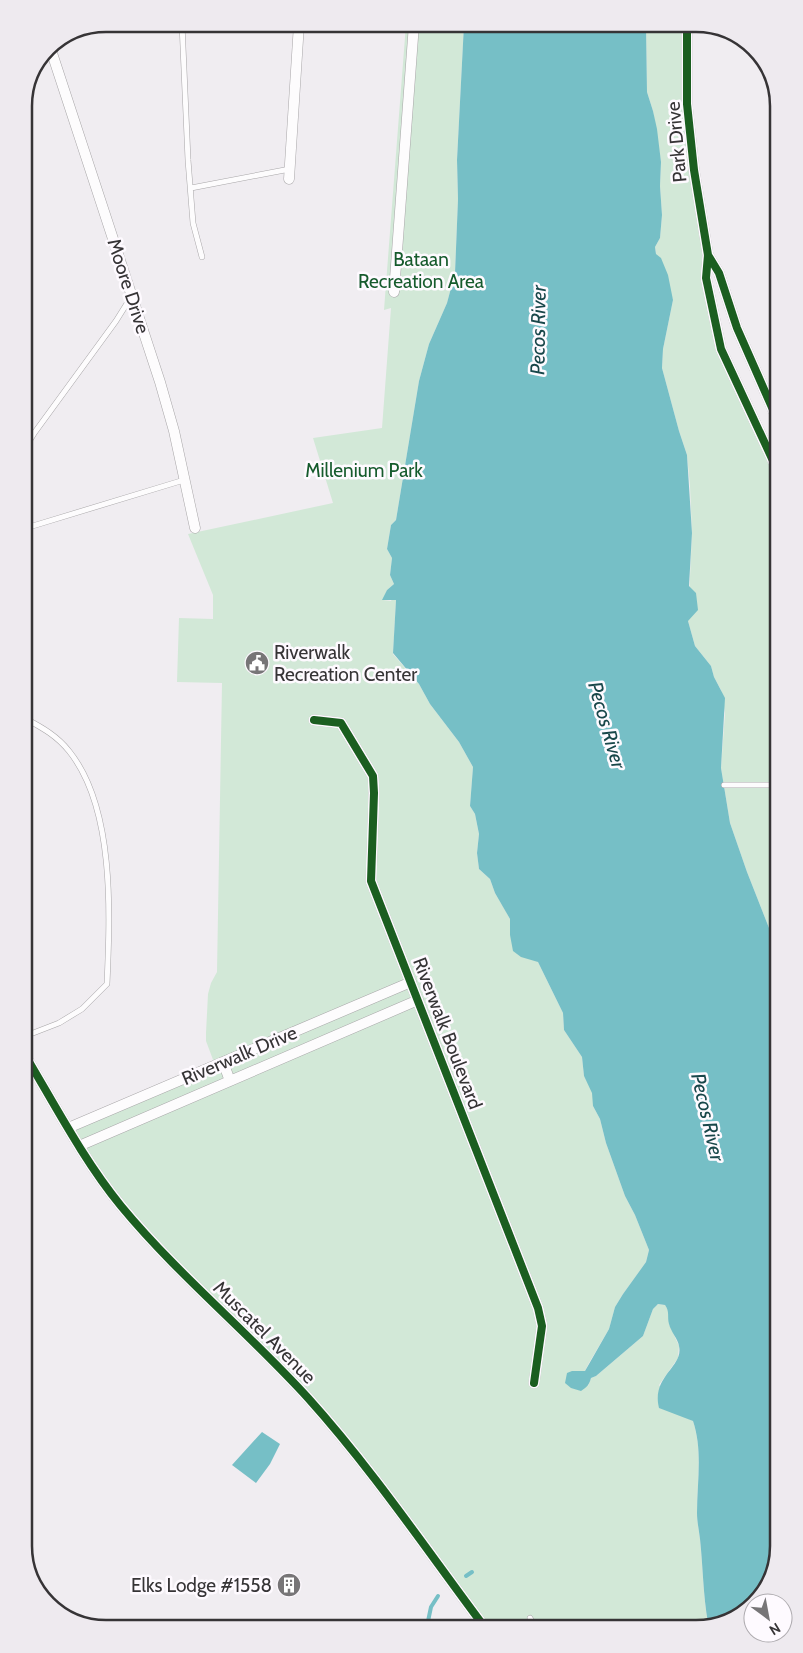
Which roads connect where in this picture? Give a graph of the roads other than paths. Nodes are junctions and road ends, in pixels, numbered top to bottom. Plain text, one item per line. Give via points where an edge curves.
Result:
1 (182, 32) edge
2 (299, 32) edge
3 (413, 33) edge
4 (687, 33) edge
5 (53, 56) edge
6 (290, 174) joint
7 (191, 188) junction
8 (708, 256) junction
9 (202, 257) dead end
10 (394, 292) dead end
11 (132, 296) junction
12 (770, 403) edge
13 (33, 436) edge
14 (770, 454) edge
15 (184, 480) junction
16 (33, 526) edge
17 (195, 528) dead end
18 (314, 720) dead end
19 (33, 723) edge
20 (724, 785) dead end
21 (770, 785) edge
22 (410, 982) junction
23 (418, 1000) junction
24 (32, 1034) edge
25 (223, 1062) junction
26 (32, 1067) edge
27 (230, 1081) junction
28 (68, 1128) junction
29 (79, 1146) junction
30 (534, 1383) dead end
31 (479, 1620) edge

1 - 7 lane
2 - 6 street
3 - 10 street
4 - 8 street, Park Drive via 690,141
5 - 11 street, Moore Drive
6 - 7 lane
7 - 9 lane via 193,223
8 - 12 street, Park Drive via 720,273 737,328
8 - 14 street, Park Drive via 706,278 721,349
11 - 13 lane
11 - 15 street, Moore Drive via 174,431
15 - 16 lane
15 - 17 street, Moore Drive
18 - 22 street, Riverwalk Boulevard via 341,723 373,776 371,880
19 - 24 lane via 48,731 65,747 90,788 104,847 109,932 107,984 82,1009
20 - 21 lane
22 - 23 street, Riverwalk Boulevard
22 - 25 street, Riverwalk Drive
23 - 27 street, Riverwalk Drive
23 - 30 street, Riverwalk Boulevard via 541,1318
25 - 27 street
25 - 28 street, Riverwalk Drive
26 - 28 street, Muscatel Avenue
27 - 29 street, Riverwalk Drive
28 - 29 street, Muscatel Avenue
29 - 31 street, Muscatel Avenue via 141,1229 292,1380 324,1417

